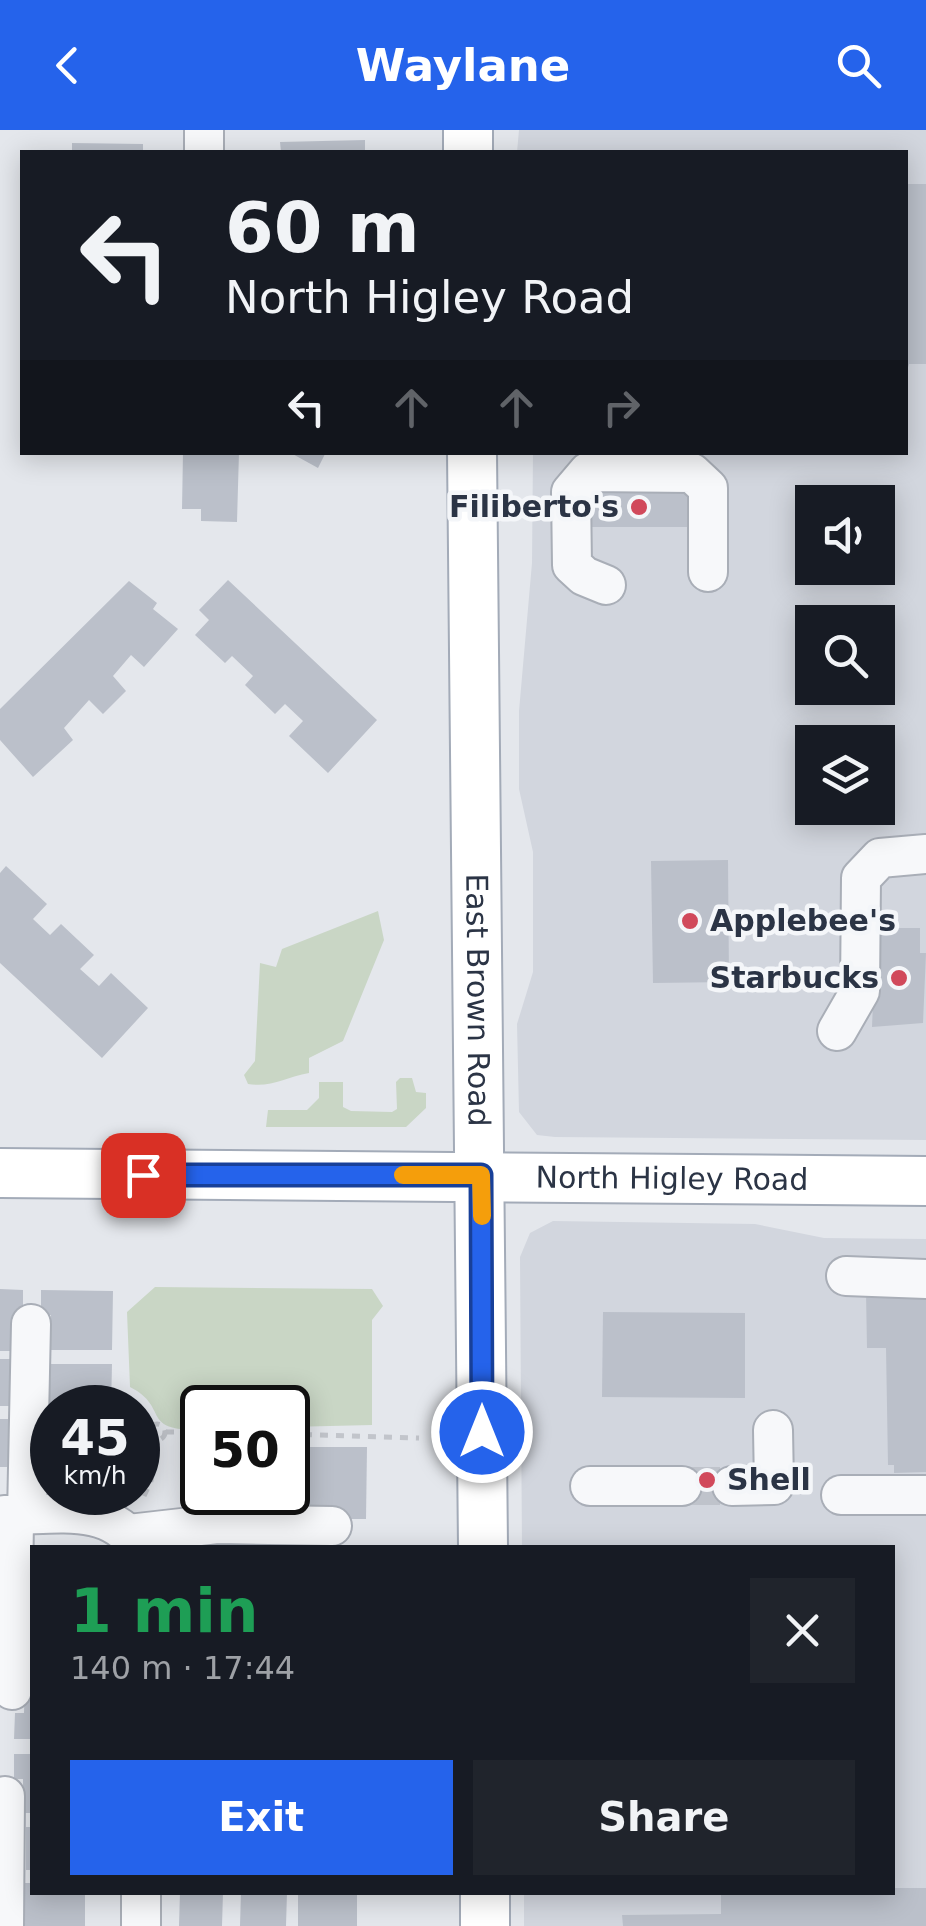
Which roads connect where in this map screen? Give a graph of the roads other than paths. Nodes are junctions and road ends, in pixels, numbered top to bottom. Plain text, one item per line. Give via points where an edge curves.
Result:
1 (472, 455) edge
2 (708, 572) dead end
3 (606, 585) dead end
4 (926, 854) edge
5 (837, 1031) dead end
6 (0, 1173) edge
7 (481, 1175) junction
8 (926, 1181) edge
9 (846, 1276) dead end
10 (926, 1280) edge
11 (31, 1324) dead end
12 (772, 1430) dead end
13 (590, 1486) dead end
14 (682, 1486) tunnel mouth
15 (732, 1486) tunnel mouth
16 (841, 1495) dead end
17 (926, 1495) edge
18 (14, 1515) edge
19 (133, 1526) edge
20 (332, 1526) dead end
21 (483, 1545) edge
22 (12, 1690) dead end
23 (4, 1796) dead end
24 (141, 1895) edge
25 (484, 1895) edge
26 (4, 1926) edge
27 (141, 1926) edge
28 (485, 1926) edge

1 - 7 main road, East Brown Road
2 - 3 street via 708,488 701,479 692,473 588,472 571,492 572,564
4 - 5 street via 880,858 861,878 860,991
6 - 7 main road, North Higley Road
7 - 8 main road, North Higley Road
7 - 21 main road, East Brown Road
9 - 10 street
11 - 18 street
12 - 15 street via 774,1485
13 - 14 street
16 - 17 street
18 - 19 street via 105,1516
18 - 22 street
19 - 20 street
23 - 26 street
24 - 27 street
25 - 28 main road

